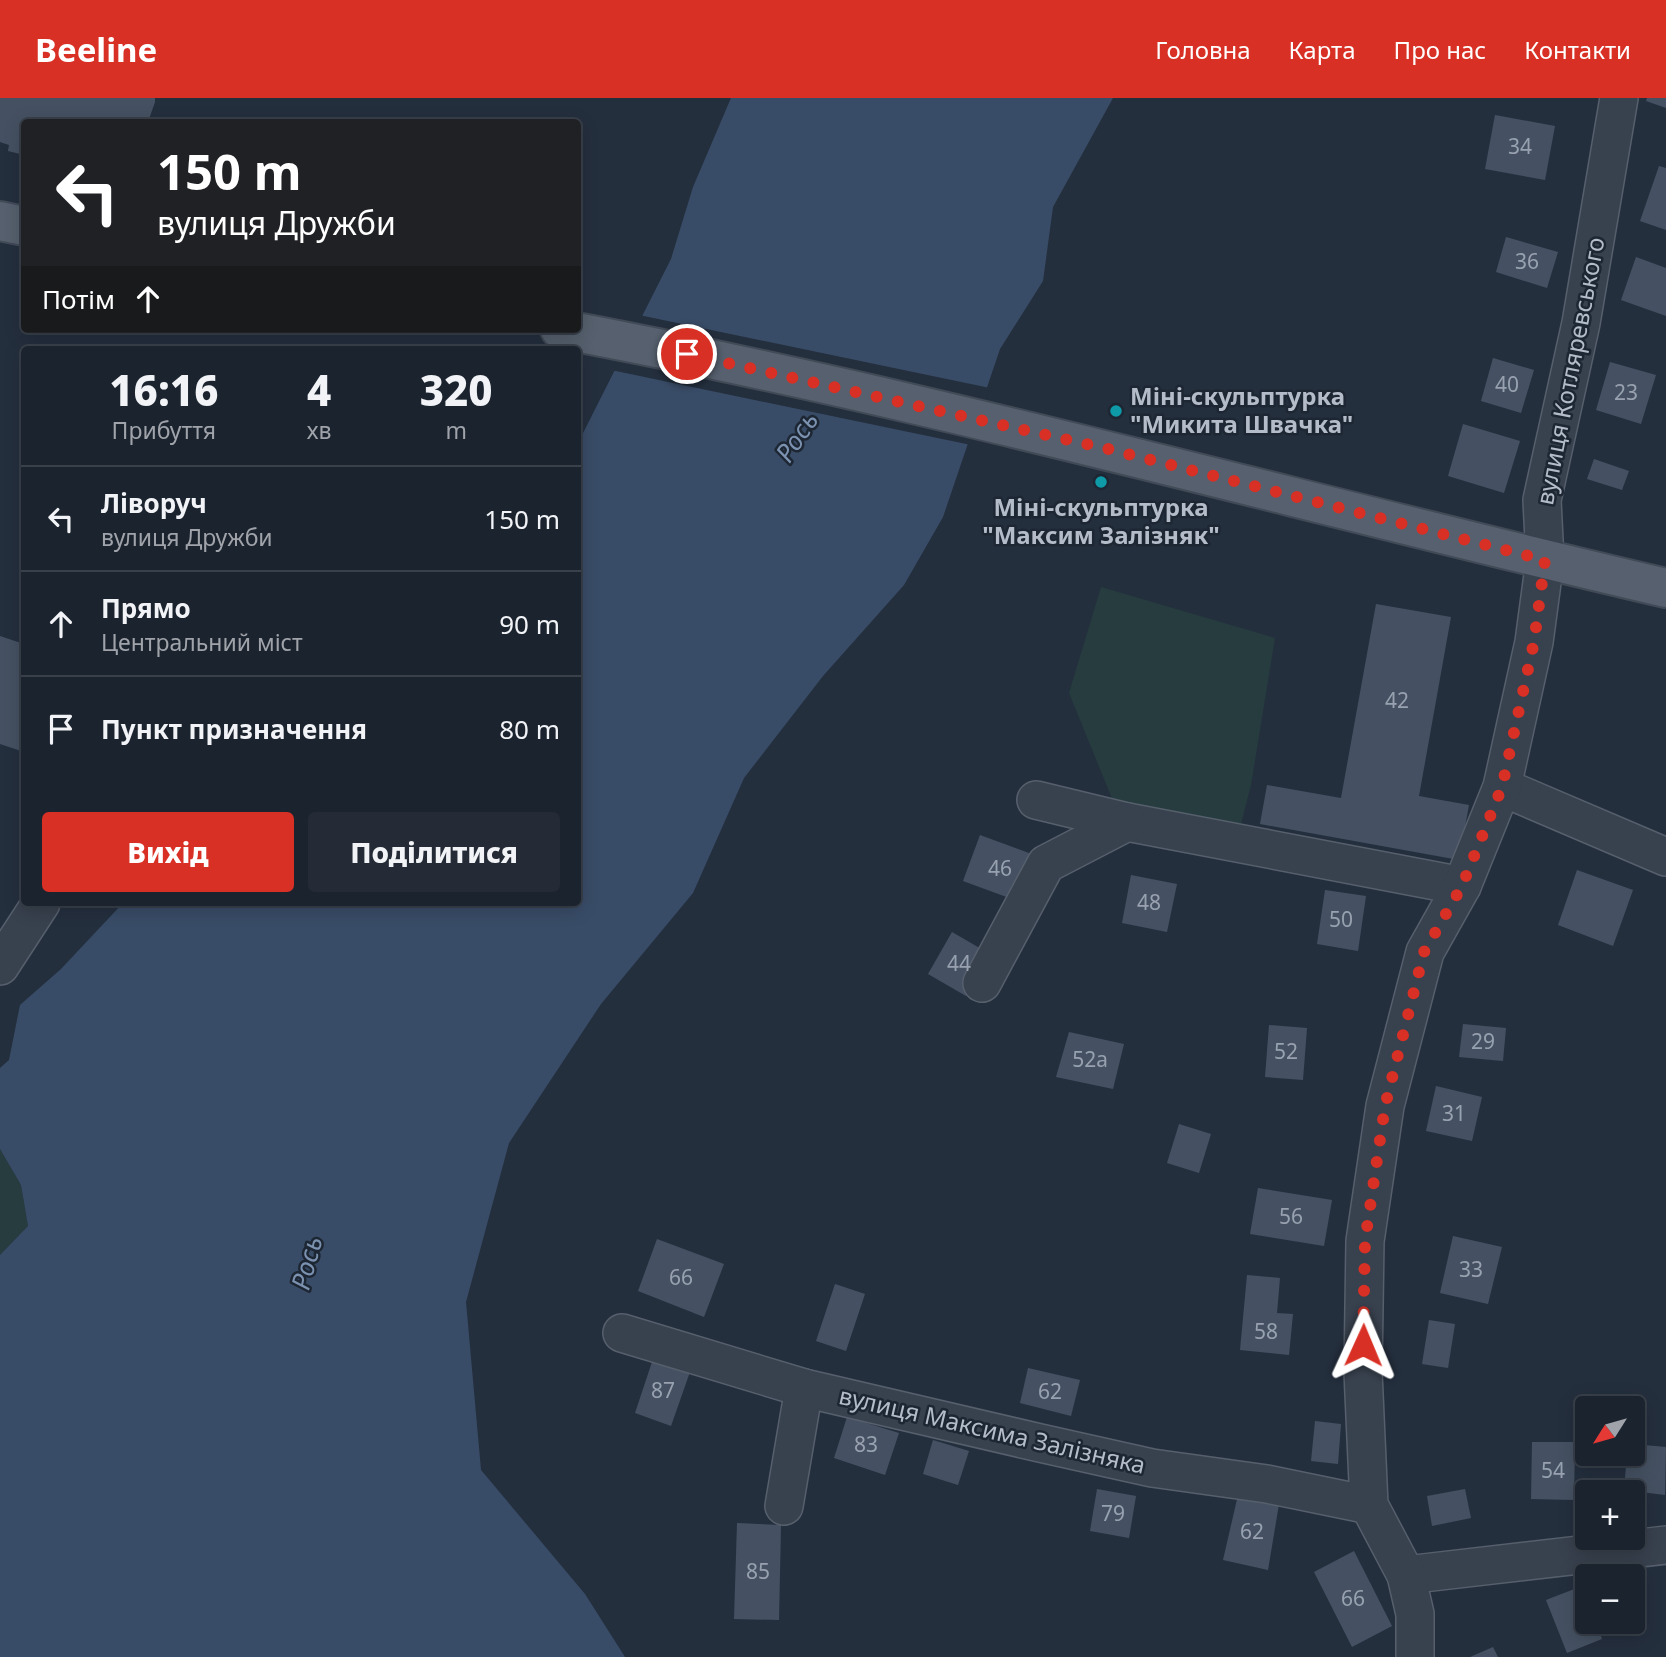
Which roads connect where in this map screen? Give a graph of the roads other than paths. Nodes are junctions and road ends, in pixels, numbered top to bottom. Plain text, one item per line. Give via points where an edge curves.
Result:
1 (1619, 98) edge
2 (0, 220) edge
3 (21, 225) edge
4 (579, 333) edge
5 (1545, 560) junction
6 (1666, 588) edge
7 (1502, 787) junction
8 (1036, 800) dead end
9 (1127, 821) junction
10 (1666, 857) edge
11 (1462, 886) junction
12 (39, 906) edge
13 (0, 966) edge
14 (982, 983) dead end
15 (622, 1333) dead end
16 (804, 1388) junction
17 (1368, 1505) junction
18 (784, 1506) dead end
19 (1666, 1545) edge
20 (1406, 1575) junction
21 (1415, 1657) edge

1 - 5 street, вулиця Котляревського via 1581,323 1542,500
2 - 3 main road
4 - 5 main road via 1104,448
5 - 6 main road
5 - 7 street, вулиця Котляревського via 1534,642
7 - 10 street
7 - 11 street, вулиця Котляревського
8 - 9 street
9 - 11 street
9 - 14 street via 1046,864
11 - 17 street, вулиця Котляревського via 1424,952 1383,1120 1365,1241
12 - 13 street
15 - 16 street, вулиця Максима Залізняка
16 - 17 street, вулиця Максима Залізняка via 1152,1468 1268,1484
16 - 18 street
17 - 20 street, вулиця Котляревського
19 - 20 street
20 - 21 street, вулиця Котляревського via 1415,1614

